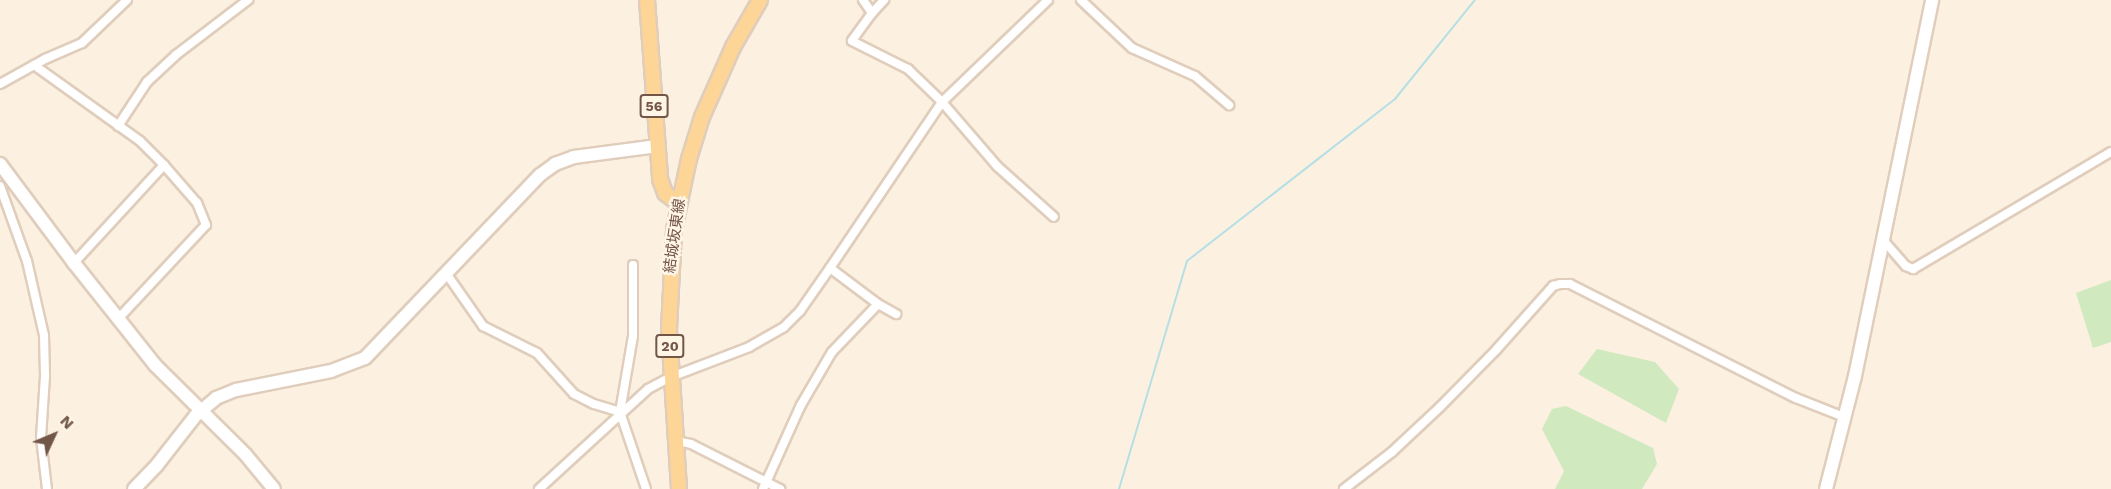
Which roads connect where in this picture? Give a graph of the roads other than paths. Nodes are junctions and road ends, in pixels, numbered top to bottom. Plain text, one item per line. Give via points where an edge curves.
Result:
1 (127, 0) edge
2 (248, 0) edge
3 (647, 0) edge
4 (760, 0) edge
5 (863, 0) edge
6 (884, 0) edge
7 (1048, 0) edge
8 (1081, 0) edge
9 (1932, 0) edge
10 (872, 13) junction
11 (34, 65) junction
12 (0, 84) edge
13 (942, 102) junction
14 (1229, 105) dead end
15 (118, 126) junction
16 (657, 146) junction
17 (2111, 152) edge
18 (0, 164) edge
19 (164, 165) junction
20 (0, 186) edge
21 (679, 204) junction
22 (1054, 217) dead end
23 (1884, 241) junction
24 (74, 263) junction
25 (633, 265) dead end
26 (830, 268) junction
27 (447, 273) junction
28 (878, 304) junction
29 (896, 314) dead end
30 (117, 320) junction
31 (671, 377) junction
32 (201, 410) junction
33 (620, 412) junction
34 (1844, 417) junction
35 (676, 441) junction
36 (765, 485) edge
37 (47, 489) edge
38 (134, 489) edge
39 (274, 489) edge
40 (539, 489) edge
41 (646, 489) edge
42 (679, 489) edge
43 (780, 489) edge
44 (1344, 489) edge
45 (1826, 489) edge

1 - 11 street via 82,43
2 - 15 street via 147,82
3 - 16 main road, 56
4 - 21 main road, 結城坂東線 / 20 via 711,94
5 - 10 street
6 - 10 street
7 - 13 street
8 - 14 street via 1132,48 1194,76
9 - 23 street
10 - 13 street via 852,41 908,69
11 - 12 street
11 - 15 street
13 - 22 street via 997,166
13 - 26 street
15 - 19 street
16 - 21 main road, 56 via 662,186 669,198
16 - 27 street via 574,157 555,164
17 - 23 street via 1913,269
18 - 24 street
19 - 24 street
19 - 30 street via 196,203 206,225
20 - 37 street via 27,261 44,335 41,438
21 - 31 main road, 結城坂東線 / 20 via 669,284
23 - 34 street
24 - 30 street
25 - 33 street via 633,336
26 - 28 street
26 - 31 street via 784,327 749,347
27 - 32 street via 359,362 236,390
27 - 33 street via 483,326 537,353 574,393
28 - 29 street
28 - 36 street via 832,352 801,405
30 - 32 street
31 - 33 street via 648,389
31 - 35 main road, 結城坂東線 / 20
32 - 38 street
32 - 39 street
33 - 40 street
33 - 41 street
34 - 44 street via 1796,398 1570,284 1560,284 1553,286 1440,407 1392,452
34 - 45 street
35 - 36 street via 691,444
35 - 42 main road, 結城坂東線 / 20
36 - 43 street

